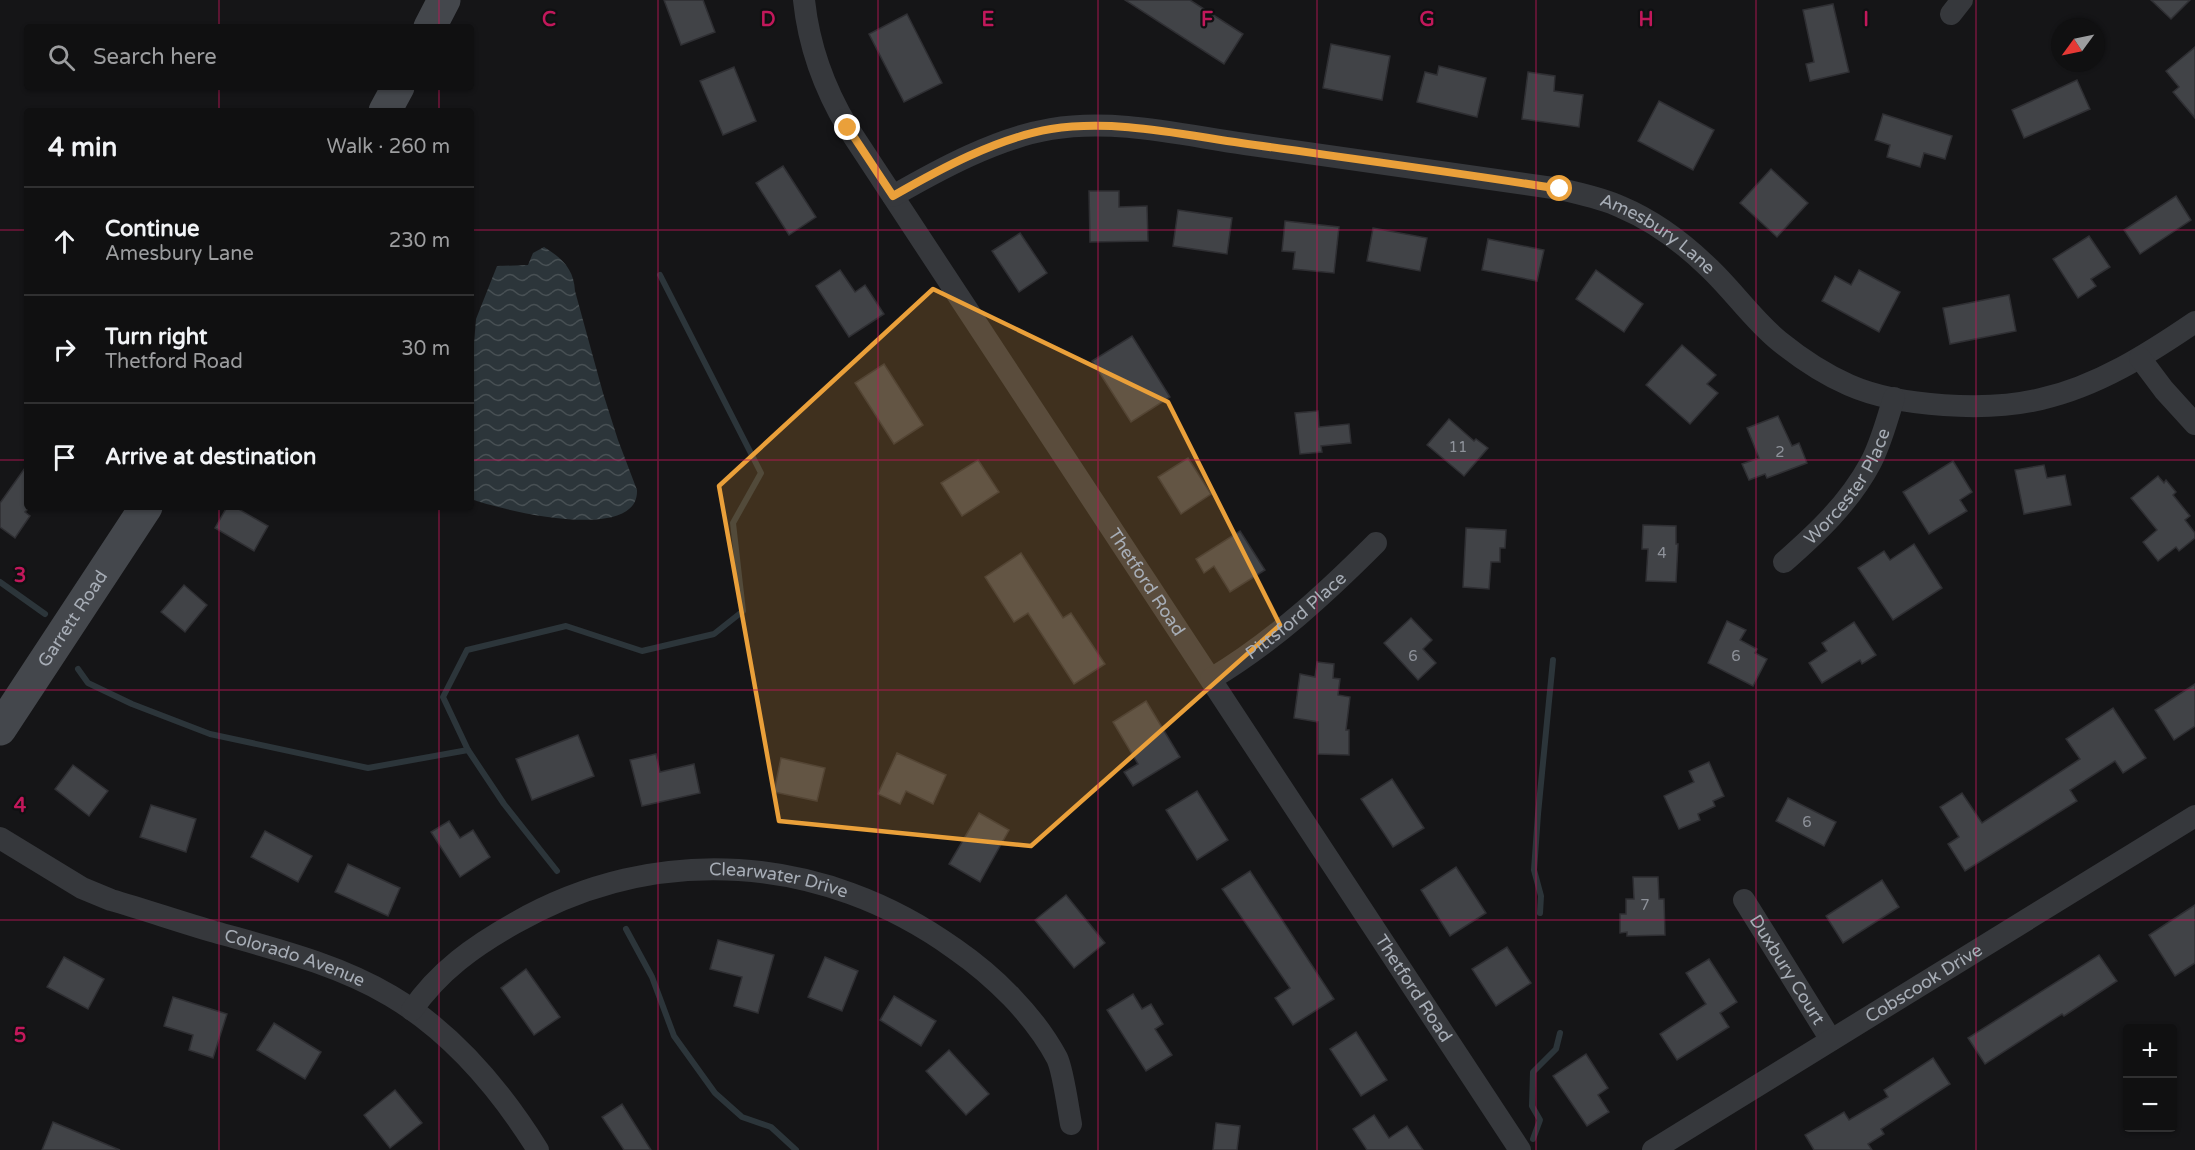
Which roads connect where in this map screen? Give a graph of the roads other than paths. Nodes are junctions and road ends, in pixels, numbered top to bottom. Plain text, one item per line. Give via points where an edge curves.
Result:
1 (444, 0) edge
2 (804, 0) edge
3 (432, 24) edge
4 (396, 90) edge
5 (387, 108) edge
6 (893, 196) junction
7 (2195, 322) edge
8 (2140, 358) junction
9 (1894, 398) junction
10 (2195, 424) edge
11 (144, 510) edge
12 (1376, 543) dead end
13 (1784, 562) dead end
14 (1211, 680) junction
15 (0, 729) edge
16 (2195, 816) edge
17 (0, 838) edge
18 (1743, 900) dead end
19 (412, 1010) junction
20 (1831, 1040) junction
21 (1071, 1124) dead end
22 (538, 1150) edge
23 (1520, 1150) edge
24 (1653, 1150) edge

1 - 3 street
2 - 6 street, Thetford Road via 817,64 831,99
4 - 5 street
6 - 9 street, Amesbury Lane via 997,145 1050,129 1079,126 1115,126 1560,189 1622,207 1650,223 1708,267 1761,326 1813,366 1850,385
6 - 14 street, Thetford Road
7 - 8 street, Amesbury Lane
8 - 9 street, Amesbury Lane via 2082,386 2012,404 1938,404
8 - 10 street
9 - 13 street, Worcester Place via 1871,462 1854,490 1833,517
11 - 15 street, Garrett Road
12 - 14 street, Pittsford Place via 1326,594
14 - 23 street, Thetford Road
16 - 20 street, Cobscook Drive
17 - 19 street, Colorado Avenue via 82,888 322,964
18 - 20 street, Duxbury Court
19 - 21 street, Clearwater Drive via 445,970 471,949 537,910 592,888 700,869 798,878 857,894 909,918 969,958 996,982 1058,1059
19 - 22 street, Colorado Avenue via 466,1056 496,1088
20 - 24 street, Cobscook Drive

